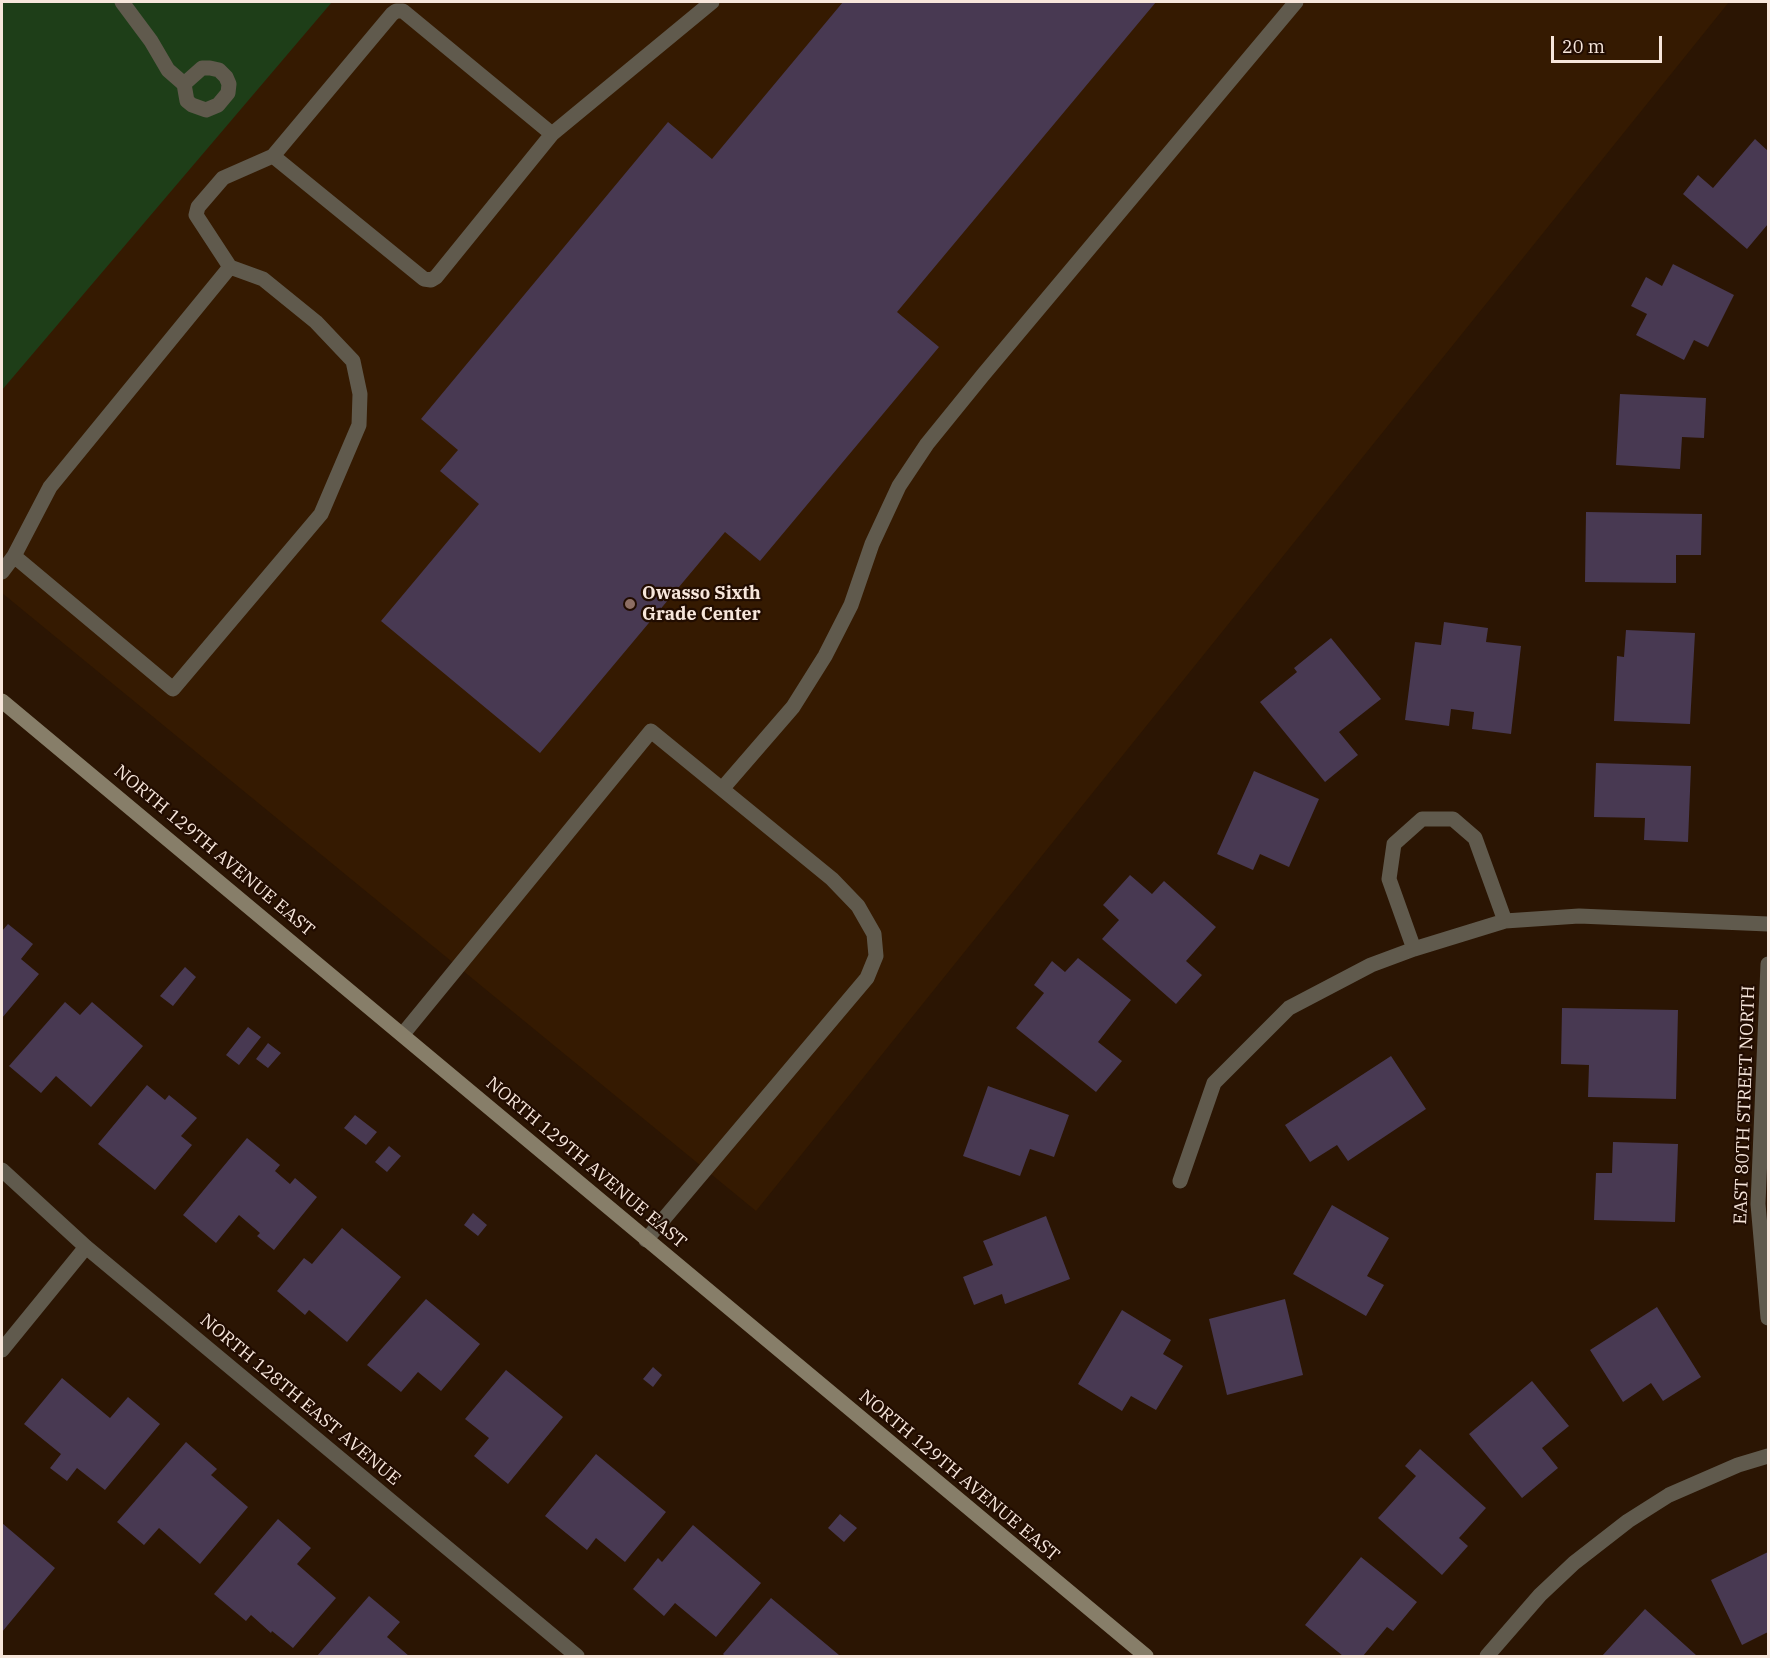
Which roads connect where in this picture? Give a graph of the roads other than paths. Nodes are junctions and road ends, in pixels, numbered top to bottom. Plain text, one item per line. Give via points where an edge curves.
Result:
1 (122, 2) edge
2 (712, 2) edge
3 (1296, 2) edge
4 (183, 84) dead end
5 (552, 134) junction
6 (273, 156) junction
7 (231, 267) junction
8 (14, 556) junction
9 (2, 572) edge
10 (2, 701) edge
11 (722, 789) junction
12 (1505, 921) junction
13 (1768, 924) edge
14 (1414, 949) junction
15 (1768, 964) edge
16 (403, 1034) junction
17 (2, 1170) edge
18 (1180, 1181) dead end
19 (646, 1240) junction
20 (86, 1247) junction
21 (1768, 1318) edge
22 (2, 1350) edge
23 (1768, 1456) edge
24 (577, 1656) edge
25 (1146, 1656) edge
26 (1487, 1656) edge

1 - 4 street via 168,70
2 - 5 street
3 - 11 street via 927,444 899,486 872,544 851,605 825,656 793,707
5 - 6 street via 403,11 396,11
5 - 6 street via 431,280 423,279
6 - 7 street via 223,178 198,207 196,214
7 - 8 street via 50,487
7 - 8 street via 263,279 316,322 353,361 360,394 359,425 321,514 173,689
8 - 9 street
10 - 16 main road, NORTH 129TH AVENUE EAST
11 - 16 street via 651,731
11 - 19 street via 832,879 858,906 874,934 876,956 867,978
12 - 13 street via 1579,916
12 - 14 street
12 - 14 street via 1475,838 1453,819 1422,819 1394,844 1389,879
14 - 18 street via 1371,965 1289,1008 1214,1083
15 - 21 street, EAST 80TH STREET NORTH via 1758,1204
16 - 19 main road, NORTH 129TH AVENUE EAST
17 - 20 street, NORTH 128TH EAST AVENUE
19 - 25 main road, NORTH 129TH AVENUE EAST
20 - 22 street
20 - 24 street, NORTH 128TH EAST AVENUE
23 - 26 street via 1669,1495 1628,1521 1540,1595

